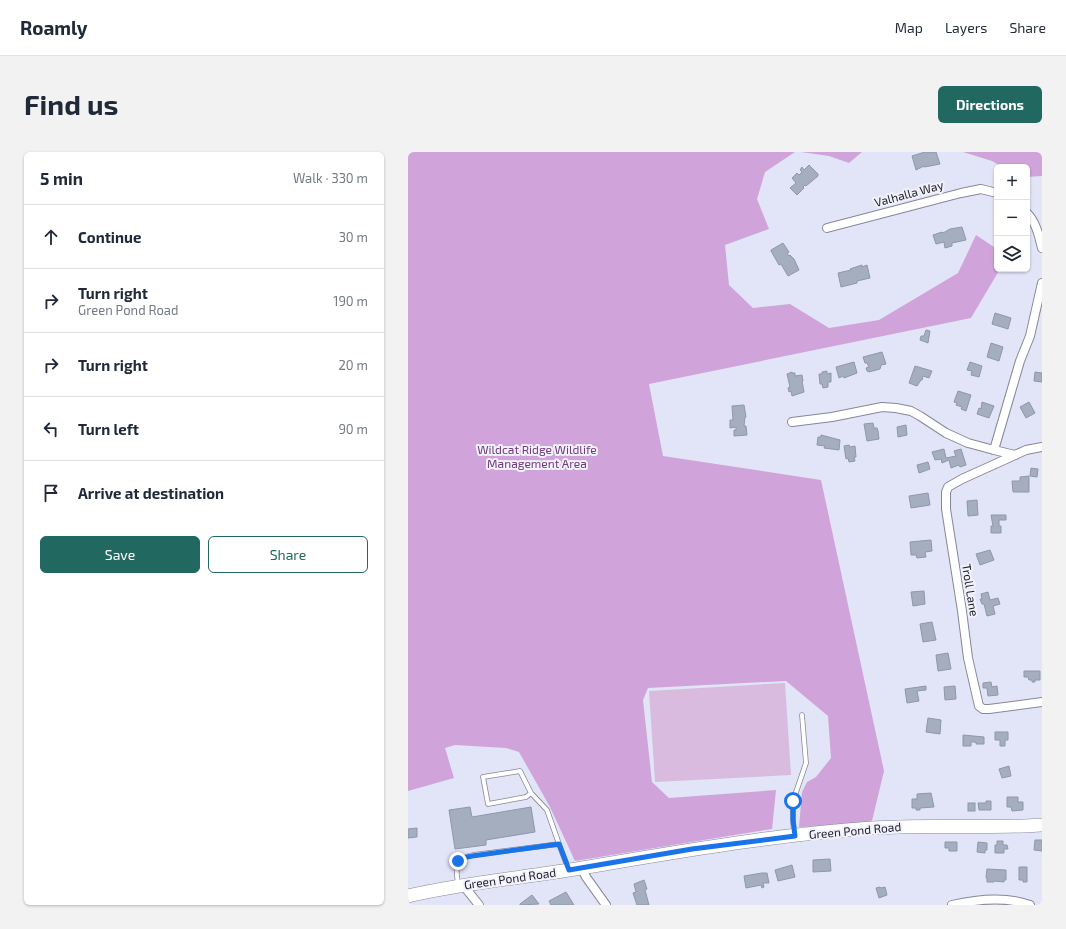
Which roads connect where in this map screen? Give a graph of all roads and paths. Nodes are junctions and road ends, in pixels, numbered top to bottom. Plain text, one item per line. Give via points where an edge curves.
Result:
1 (994, 192) edge
2 (1030, 217) edge
3 (828, 228) dead end
4 (1042, 248) edge
5 (1042, 283) edge
6 (792, 422) dead end
7 (1042, 447) edge
8 (994, 450) junction
9 (1016, 455) junction
10 (1042, 702) edge
11 (802, 715) dead end
12 (531, 793) junction
13 (1042, 825) edge
14 (795, 836) junction
15 (559, 844) junction
16 (575, 868) junction
17 (460, 886) junction
18 (408, 896) edge
19 (479, 905) edge
20 (606, 905) edge
21 (952, 905) edge
22 (1030, 905) edge

1 - 3 street, Valhalla Way via 981,189 961,193
2 - 4 street
5 - 8 street via 1030,336 1020,361
6 - 8 street via 882,407 896,408 911,411 946,433 968,443
7 - 9 street
8 - 9 street
9 - 10 street, Troll Lane via 948,487 946,509 968,658 979,706 989,709
11 - 14 lane via 806,763 793,801
12 - 12 lane via 520,770 483,777 488,804 526,797
12 - 15 lane via 547,810
13 - 14 main road, Green Pond Road via 915,826
14 - 16 main road, Green Pond Road
15 - 16 lane
15 - 17 lane via 462,858 456,868
16 - 17 main road, Green Pond Road
16 - 20 street via 586,877
17 - 18 main road, Green Pond Road
17 - 19 street
21 - 22 street via 984,899 1021,901

